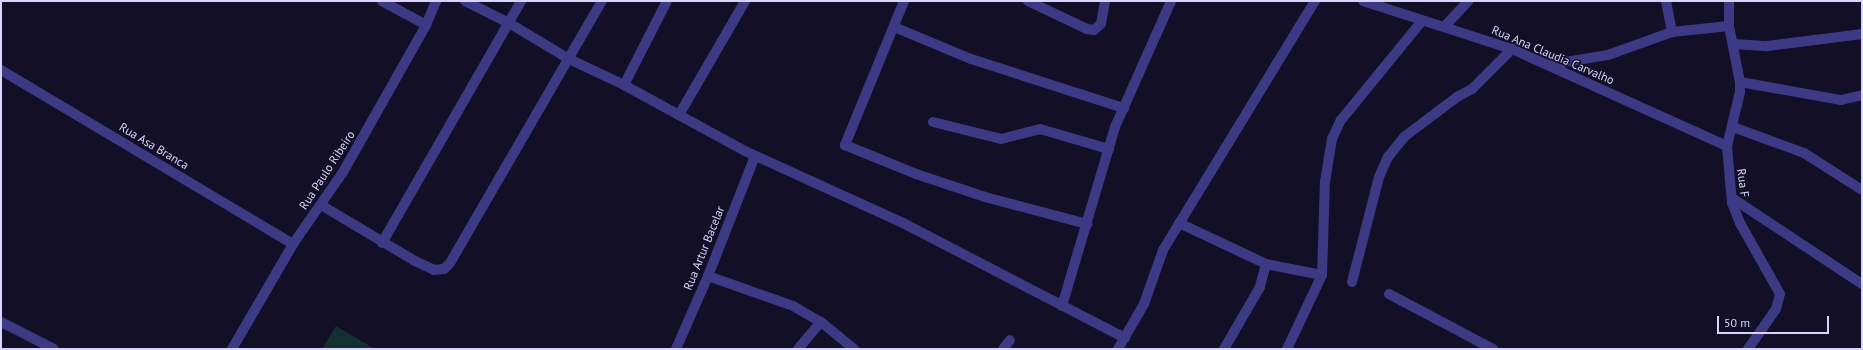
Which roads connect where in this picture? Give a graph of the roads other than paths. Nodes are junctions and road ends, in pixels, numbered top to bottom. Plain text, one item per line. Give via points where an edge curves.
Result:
1 (382, 1) edge
2 (436, 1) edge
3 (465, 1) edge
4 (521, 1) edge
5 (602, 1) edge
6 (667, 1) edge
7 (745, 1) edge
8 (904, 1) edge
9 (1028, 1) edge
10 (1105, 1) edge
11 (1171, 1) edge
12 (1315, 1) edge
13 (1363, 1) edge
14 (1468, 1) edge
15 (1666, 1) edge
16 (1729, 1) edge
17 (1380, 4) edge
18 (1422, 22) junction
19 (510, 23) junction
20 (426, 24) junction
21 (1445, 26) junction
22 (1729, 26) junction
23 (894, 27) junction
24 (1672, 32) junction
25 (1862, 34) edge
26 (1735, 44) junction
27 (1512, 49) junction
28 (569, 59) junction
29 (1548, 65) junction
30 (1, 70) edge
31 (1740, 82) junction
32 (624, 85) junction
33 (1862, 96) edge
34 (1124, 108) junction
35 (679, 115) junction
36 (933, 122) dead end
37 (1733, 127) junction
38 (1727, 146) junction
39 (1109, 149) junction
40 (755, 156) junction
41 (1862, 190) edge
42 (1732, 198) junction
43 (321, 205) junction
44 (1179, 223) junction
45 (1087, 224) junction
46 (382, 243) junction
47 (293, 244) junction
48 (1266, 264) junction
49 (1322, 275) junction
50 (708, 276) junction
51 (1352, 282) dead end
52 (1862, 284) edge
53 (1389, 294) dead end
54 (1062, 306) junction
55 (1, 322) edge
56 (821, 322) junction
57 (1125, 338) junction
58 (1010, 340) dead end
59 (54, 349) edge
60 (232, 349) edge
61 (676, 349) edge
62 (798, 349) edge
63 (854, 349) edge
64 (1003, 349) edge
65 (1118, 349) edge
66 (1224, 349) edge
67 (1287, 349) edge
68 (1494, 349) edge
69 (1748, 349) edge

1 - 20 street
2 - 20 street, Rua Paulo Ribeiro
3 - 19 street
4 - 19 street
5 - 28 street
6 - 32 street
7 - 35 street
8 - 23 street
9 - 10 street via 1094,30 1101,24
11 - 34 street
12 - 44 street
13 - 17 street, Rua Ana Claudia Carvalho
14 - 21 street
15 - 24 street
16 - 22 street, Rua F
17 - 18 street, Rua Ana Claudia Carvalho
18 - 21 street, Rua Ana Claudia Carvalho
18 - 49 street via 1342,120 1332,139 1325,182
19 - 28 street
19 - 46 street
20 - 43 street, Rua Paulo Ribeiro via 343,172
21 - 27 street, Rua Ana Claudia Carvalho
22 - 24 street
22 - 26 street, Rua F
23 - 34 street via 971,59
23 - 45 street via 845,145 916,174 985,197
24 - 29 street via 1608,55
25 - 26 street via 1767,46
26 - 31 street, Rua F
27 - 29 street, Rua Ana Claudia Carvalho
27 - 51 street via 1482,80 1404,137 1392,152 1379,177
28 - 32 street
28 - 46 street via 444,269 434,270
29 - 38 street, Rua Ana Claudia Carvalho
30 - 47 street, Rua Asa Branca
31 - 33 street via 1841,100
31 - 37 street, Rua F
32 - 35 street
34 - 39 street
35 - 40 street
36 - 39 street via 1002,139 1040,129
37 - 38 street, Rua F
37 - 41 street via 1804,153
38 - 42 street, Rua F
39 - 45 street
40 - 50 street, Rua Artur Bacelar
40 - 54 street via 903,224
42 - 52 street
42 - 69 street, Rua F via 1740,223 1780,294 1776,309
43 - 46 street
43 - 47 street, Rua Paulo Ribeiro
44 - 48 street
44 - 57 street via 1163,250 1144,304
45 - 54 street
47 - 60 street, Rua Paulo Ribeiro
48 - 49 street
48 - 66 street via 1260,287
49 - 67 street
50 - 56 street via 780,300
50 - 61 street, Rua Artur Bacelar
53 - 68 street
54 - 57 street
55 - 59 street
56 - 62 street
56 - 63 street
57 - 65 street
58 - 64 street

